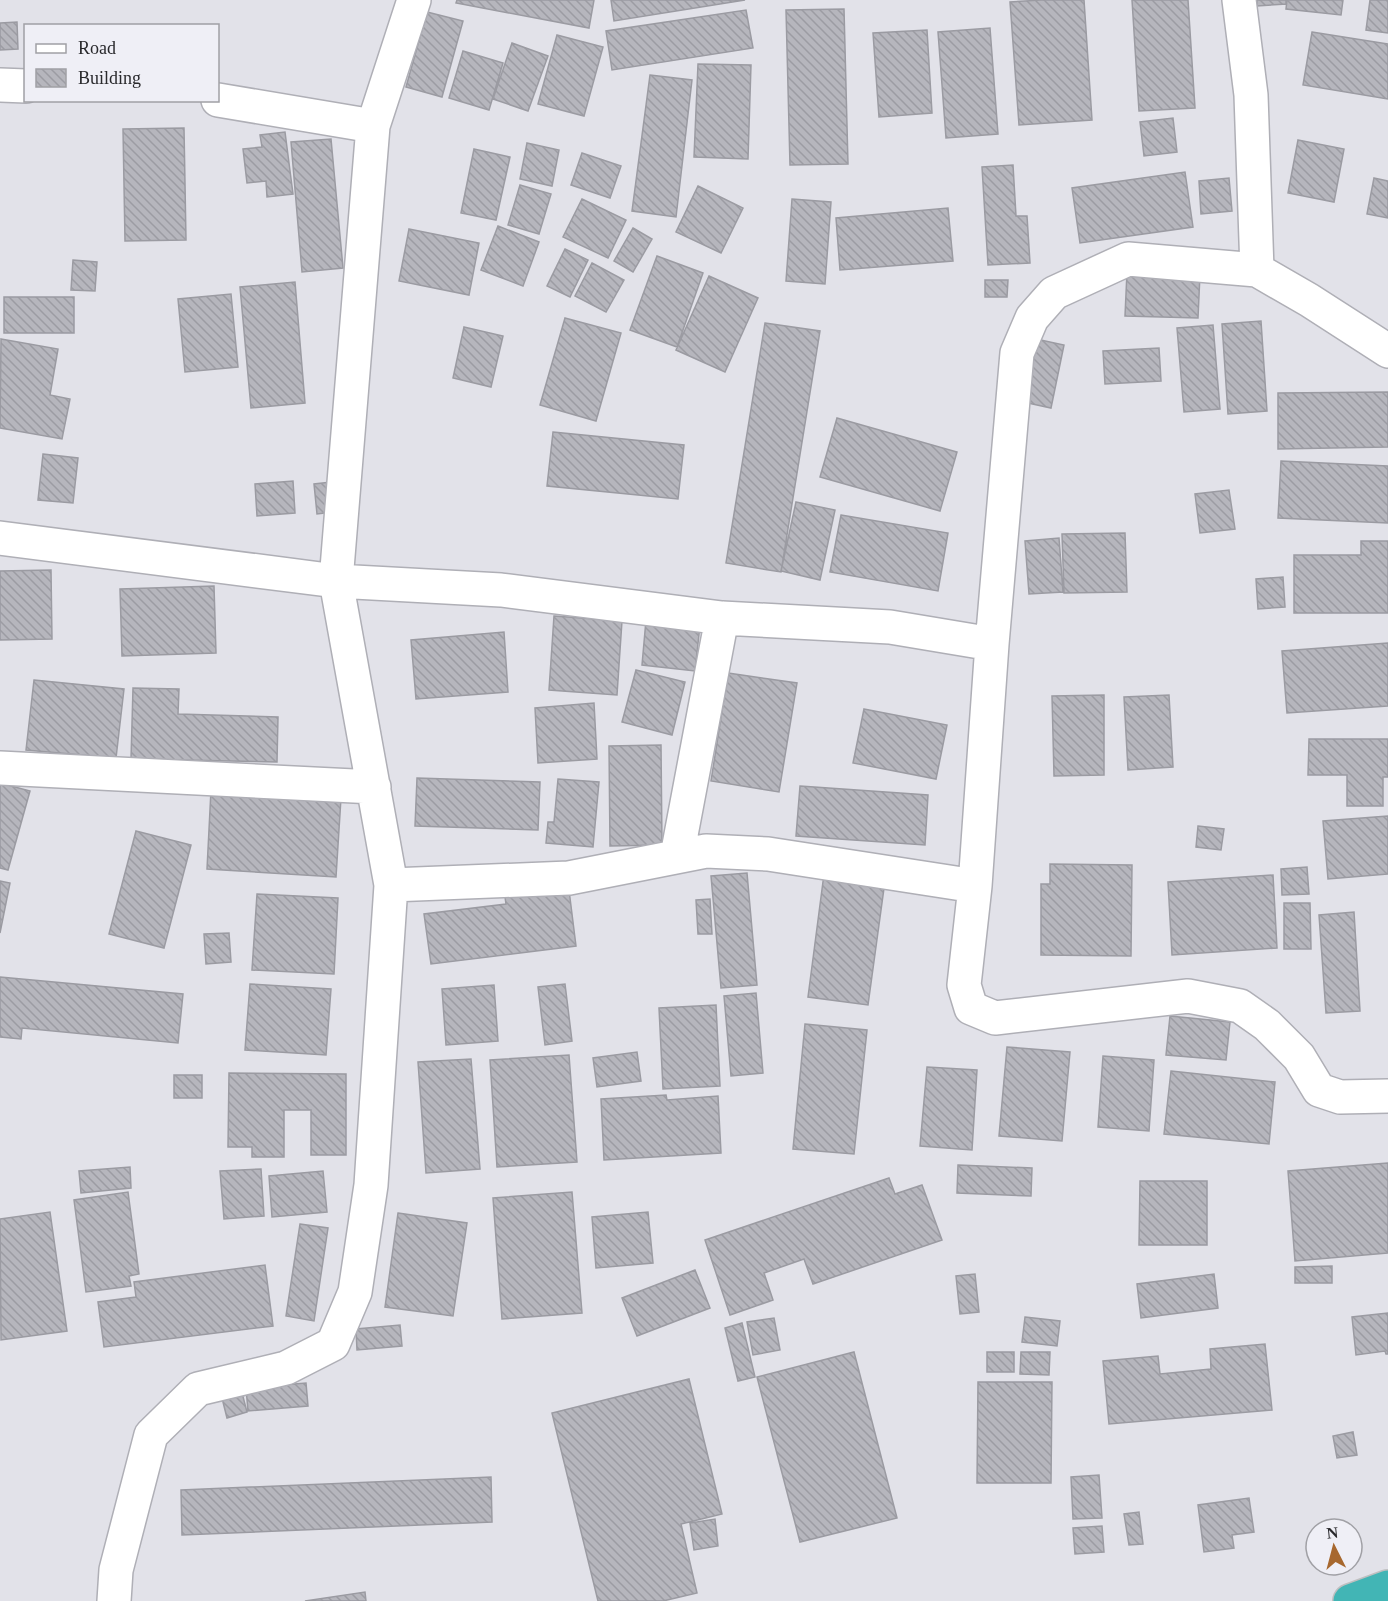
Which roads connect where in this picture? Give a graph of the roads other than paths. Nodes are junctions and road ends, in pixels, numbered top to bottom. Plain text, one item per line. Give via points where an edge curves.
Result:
1 (414, 0) edge
2 (1239, 0) edge
3 (0, 85) edge
4 (24, 86) edge
5 (219, 100) edge
6 (373, 126) junction
7 (1257, 270) junction
8 (1388, 351) edge
9 (0, 538) edge
10 (336, 581) junction
11 (722, 618) junction
12 (992, 644) junction
13 (0, 768) edge
14 (374, 787) junction
15 (677, 856) junction
16 (392, 885) junction
17 (975, 886) junction
18 (1388, 1096) edge
19 (114, 1601) edge

1 - 6 street
2 - 7 street via 1251,95
3 - 4 street
5 - 6 street
6 - 10 street
7 - 8 street
7 - 12 street via 1128,259 1054,293 1032,318 1017,353
9 - 10 street
10 - 11 street via 501,590
10 - 14 street
11 - 12 street via 890,627
11 - 15 street
12 - 17 street
13 - 14 street
14 - 16 street
15 - 16 street via 569,878
15 - 17 street via 706,850 768,854
16 - 19 street via 371,1185 355,1292 333,1344 286,1368 198,1389 151,1435 116,1570
17 - 18 street via 964,985 971,1008 995,1018 1188,996 1240,1006 1267,1025 1299,1057 1319,1090 1340,1097

